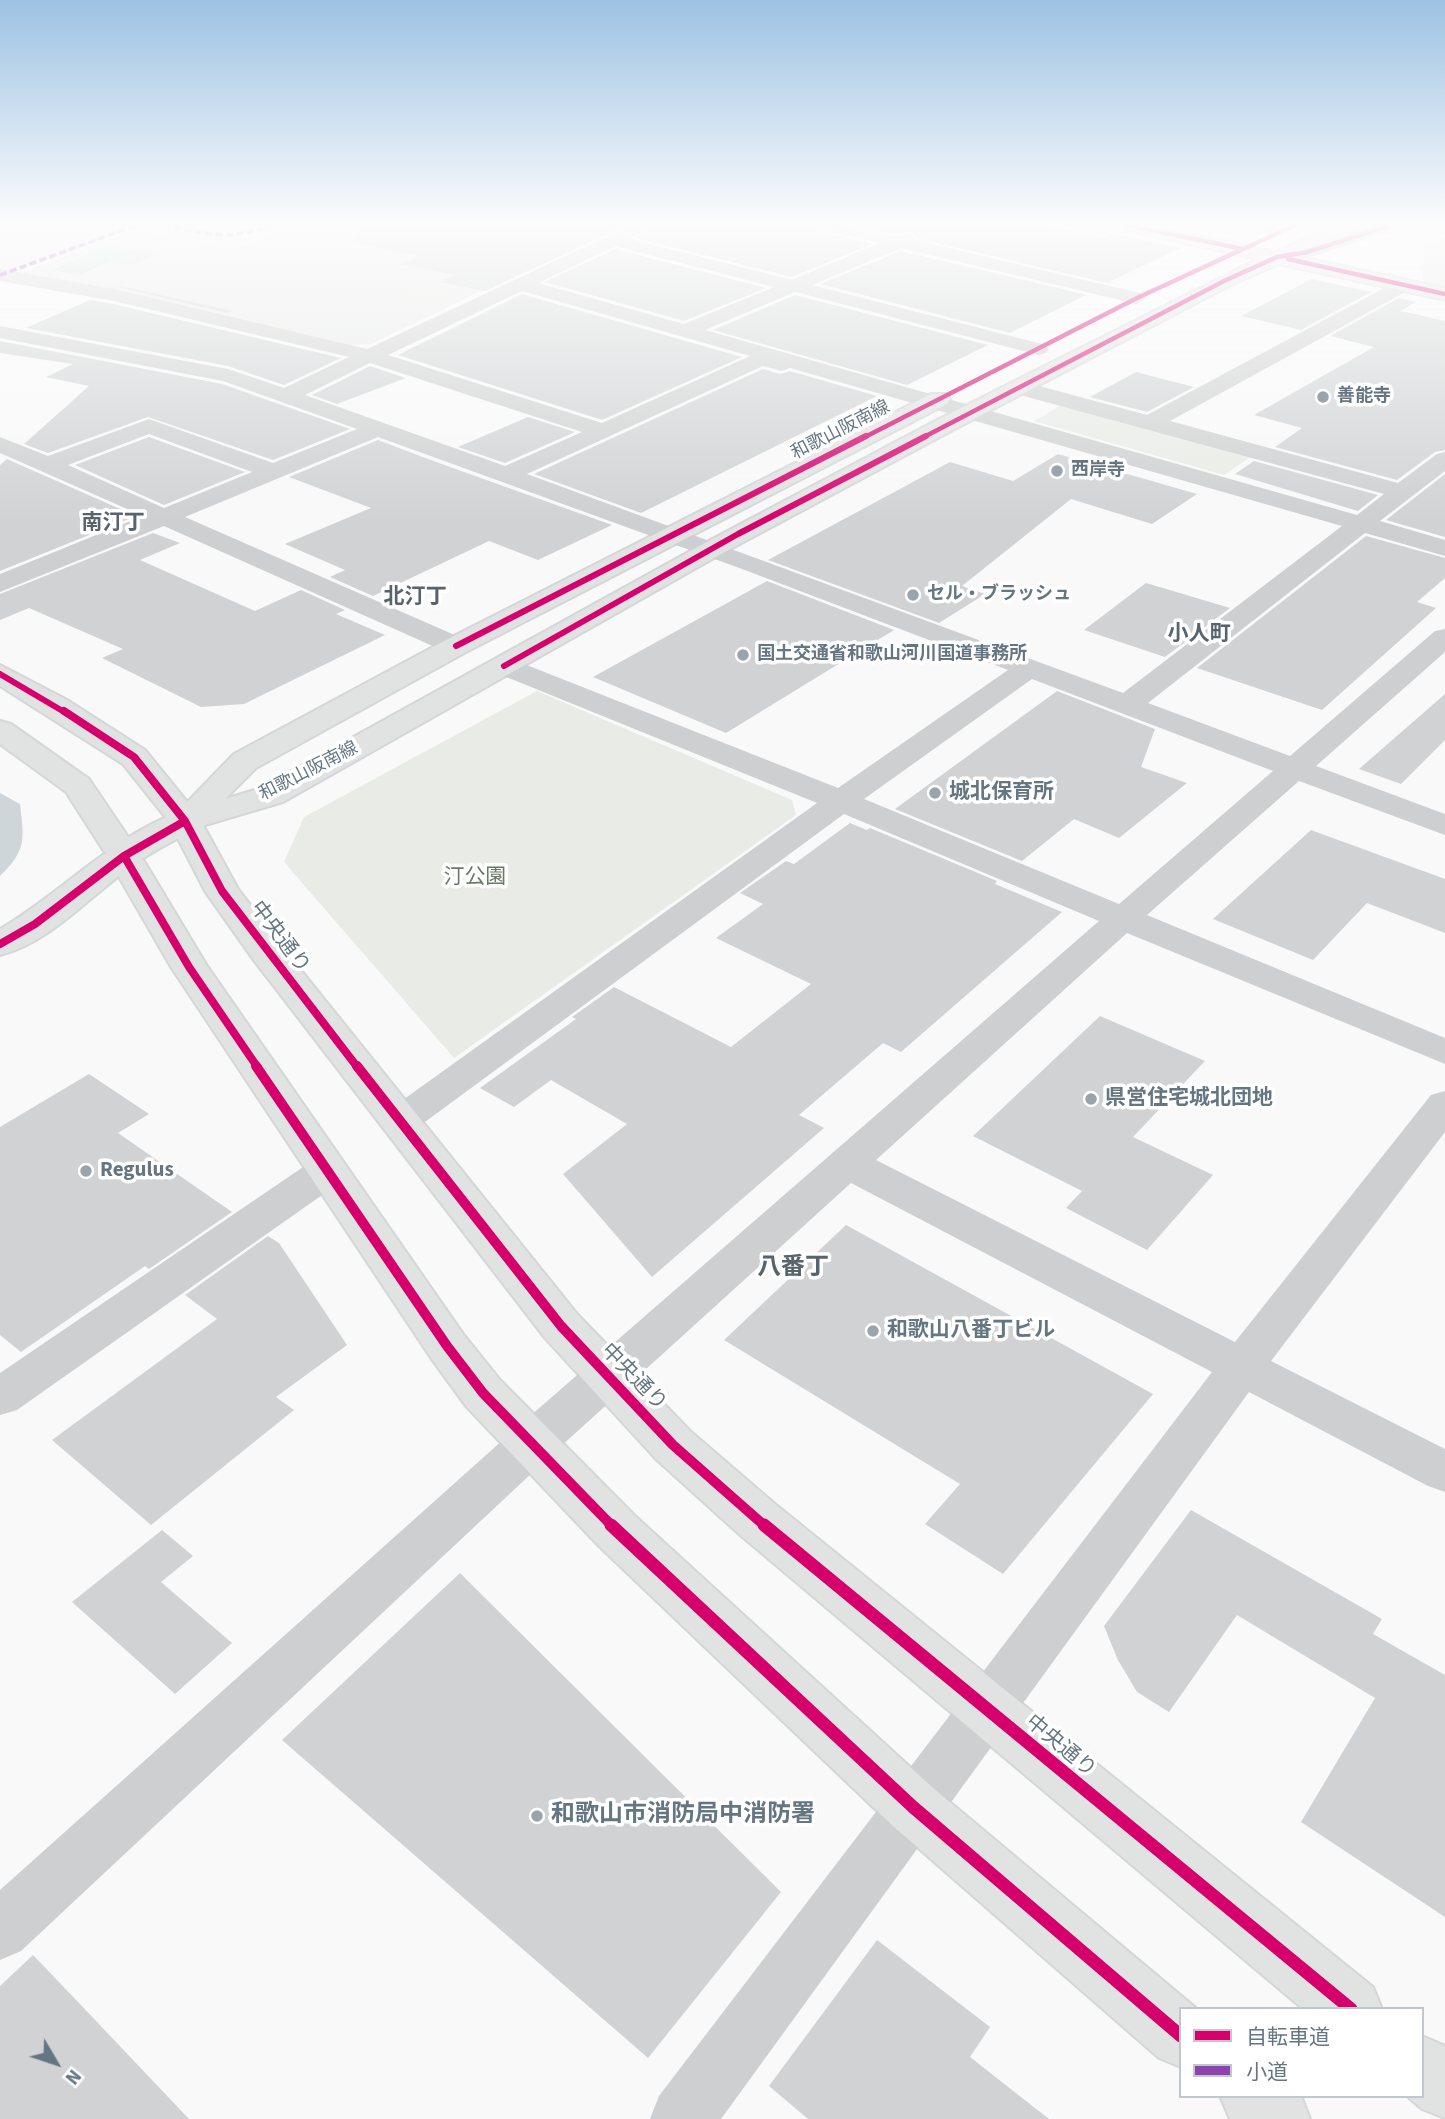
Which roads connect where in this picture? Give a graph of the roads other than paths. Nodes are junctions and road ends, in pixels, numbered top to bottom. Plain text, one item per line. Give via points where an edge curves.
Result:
1 (22, 324) edge
2 (234, 324) edge
3 (436, 324) edge
4 (660, 324) edge
5 (702, 324) edge
6 (941, 324) edge
7 (1087, 324) edge
8 (1140, 324) edge
9 (1333, 324) edge
10 (685, 331) junction
11 (1, 333) edge
12 (1039, 349) junction
13 (369, 356) junction
14 (851, 379) junction
15 (1017, 387) junction
16 (287, 395) junction
17 (932, 403) junction
18 (968, 413) junction
19 (1150, 423) junction
20 (380, 428) junction
21 (600, 430) junction
22 (0, 444) edge
23 (1445, 459) edge
24 (44, 466) junction
25 (274, 472) junction
26 (508, 474) junction
27 (1403, 492) junction
28 (166, 517) junction
29 (1359, 523) junction
30 (673, 535) junction
31 (1445, 548) edge
32 (712, 549) junction
33 (0, 584) edge
34 (1445, 637) edge
35 (456, 646) junction
36 (504, 666) junction
37 (1028, 669) junction
38 (0, 674) edge
39 (1127, 705) junction
40 (0, 730) edge
41 (1294, 769) junction
42 (841, 801) junction
43 (185, 821) junction
44 (1445, 825) edge
45 (124, 856) junction
46 (1123, 918) junction
47 (0, 944) edge
48 (1445, 1052) edge
49 (1445, 1104) edge
50 (400, 1121) junction
51 (847, 1163) junction
52 (327, 1171) junction
53 (1242, 1368) junction
54 (606, 1378) junction
55 (0, 1396) edge
56 (531, 1444) junction
57 (1445, 1472) edge
58 (988, 1710) junction
59 (913, 1807) junction
60 (0, 1930) edge
61 (1349, 2007) edge
62 (1179, 2034) edge
63 (1424, 2069) edge
64 (1445, 2086) edge
65 (1254, 2098) edge
66 (682, 2119) edge
67 (1278, 2119) edge

1 - 11 street
2 - 13 street
3 - 13 street
4 - 10 street
5 - 10 street
6 - 12 street
7 - 12 main road, 和歌山阪南線
8 - 15 main road, 和歌山阪南線
9 - 19 street
10 - 14 street
11 - 16 street via 228,375
12 - 17 main road, 和歌山阪南線
13 - 16 street
13 - 21 street
14 - 17 street
14 - 21 street via 812,374 761,359
15 - 18 main road, 和歌山阪南線
15 - 19 street
16 - 20 street
17 - 18 street
17 - 30 main road, 和歌山阪南線
18 - 29 street
18 - 32 main road, 和歌山阪南線
19 - 27 street
20 - 25 street
20 - 26 street
21 - 26 street
22 - 24 street
23 - 27 street
24 - 25 street via 149,426
24 - 28 street
25 - 28 street
26 - 30 street
27 - 29 street
28 - 33 street
28 - 35 street
29 - 31 street
29 - 39 street
30 - 32 street
30 - 35 main road, 和歌山阪南線
32 - 36 main road, 和歌山阪南線
32 - 37 street
34 - 41 street
35 - 43 main road, 和歌山阪南線 via 245,761
36 - 42 street
36 - 43 main road, 和歌山阪南線 via 272,795
37 - 39 street
37 - 42 street
38 - 43 main road, 中央通り via 134,757
39 - 41 street
40 - 45 main road via 78,786
41 - 44 street
41 - 46 street
42 - 46 street
42 - 50 street
43 - 45 main road
43 - 50 main road, 中央通り via 222,891
45 - 47 main road via 35,924
45 - 52 main road via 189,967
46 - 48 street
46 - 51 street
49 - 53 street
50 - 54 main road, 中央通り
51 - 53 street
51 - 54 street
52 - 55 street
52 - 56 main road via 447,1346
53 - 57 street
53 - 58 street
54 - 56 street
54 - 58 main road, 中央通り via 757,1519
56 - 59 main road via 617,1531
56 - 60 street
58 - 59 street
58 - 61 main road, 中央通り
59 - 62 main road
59 - 66 street
63 - 64 main road
65 - 67 main road

